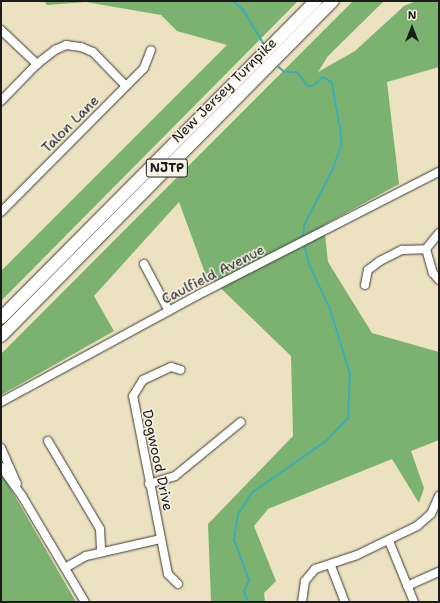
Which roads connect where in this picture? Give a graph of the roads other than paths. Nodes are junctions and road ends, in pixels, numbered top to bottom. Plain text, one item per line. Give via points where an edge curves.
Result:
1 (316, 1) edge
2 (333, 1) edge
3 (1, 30) edge
4 (151, 50) dead end
5 (37, 64) junction
6 (126, 86) junction
7 (1, 101) edge
8 (439, 172) edge
9 (1, 212) edge
10 (439, 232) edge
11 (426, 249) junction
12 (144, 264) dead end
13 (439, 280) edge
14 (365, 285) dead end
15 (169, 311) junction
16 (1, 318) edge
17 (1, 336) edge
18 (181, 370) dead end
19 (1, 402) edge
20 (241, 422) dead end
21 (48, 441) dead end
22 (1, 448) edge
23 (1, 467) edge
24 (149, 484) junction
25 (22, 496) junction
26 (439, 496) edge
27 (161, 539) junction
28 (389, 542) junction
29 (101, 551) junction
30 (331, 566) junction
31 (65, 568) junction
32 (439, 572) edge
33 (178, 584) dead end
34 (407, 586) junction
35 (85, 602) edge
36 (302, 602) edge
37 (345, 602) edge
38 (414, 602) edge

1 - 16 highway, New Jersey Turnpike / NJTP
2 - 17 highway, New Jersey Turnpike / NJTP
3 - 5 street
4 - 6 street, Talon Lane via 144,68
5 - 6 street via 66,45 81,47 93,52
5 - 7 street
6 - 9 street, Talon Lane
8 - 15 street, Caulfield Avenue
10 - 11 street
11 - 13 street via 433,273
11 - 14 street via 402,250 380,261 368,270
12 - 15 street
15 - 19 street, Caulfield Avenue
18 - 24 street, Dogwood Drive via 171,367 144,380 133,396
20 - 24 street via 175,476
21 - 29 street via 100,529
22 - 25 street
23 - 25 street
24 - 27 street, Dogwood Drive
25 - 31 street
26 - 28 street via 431,514 418,526
27 - 29 street
27 - 33 street, Dogwood Drive via 168,574
28 - 30 street
28 - 34 street
29 - 31 street
30 - 36 street via 315,570 305,581
30 - 37 street
31 - 35 street
32 - 34 street
34 - 38 street

